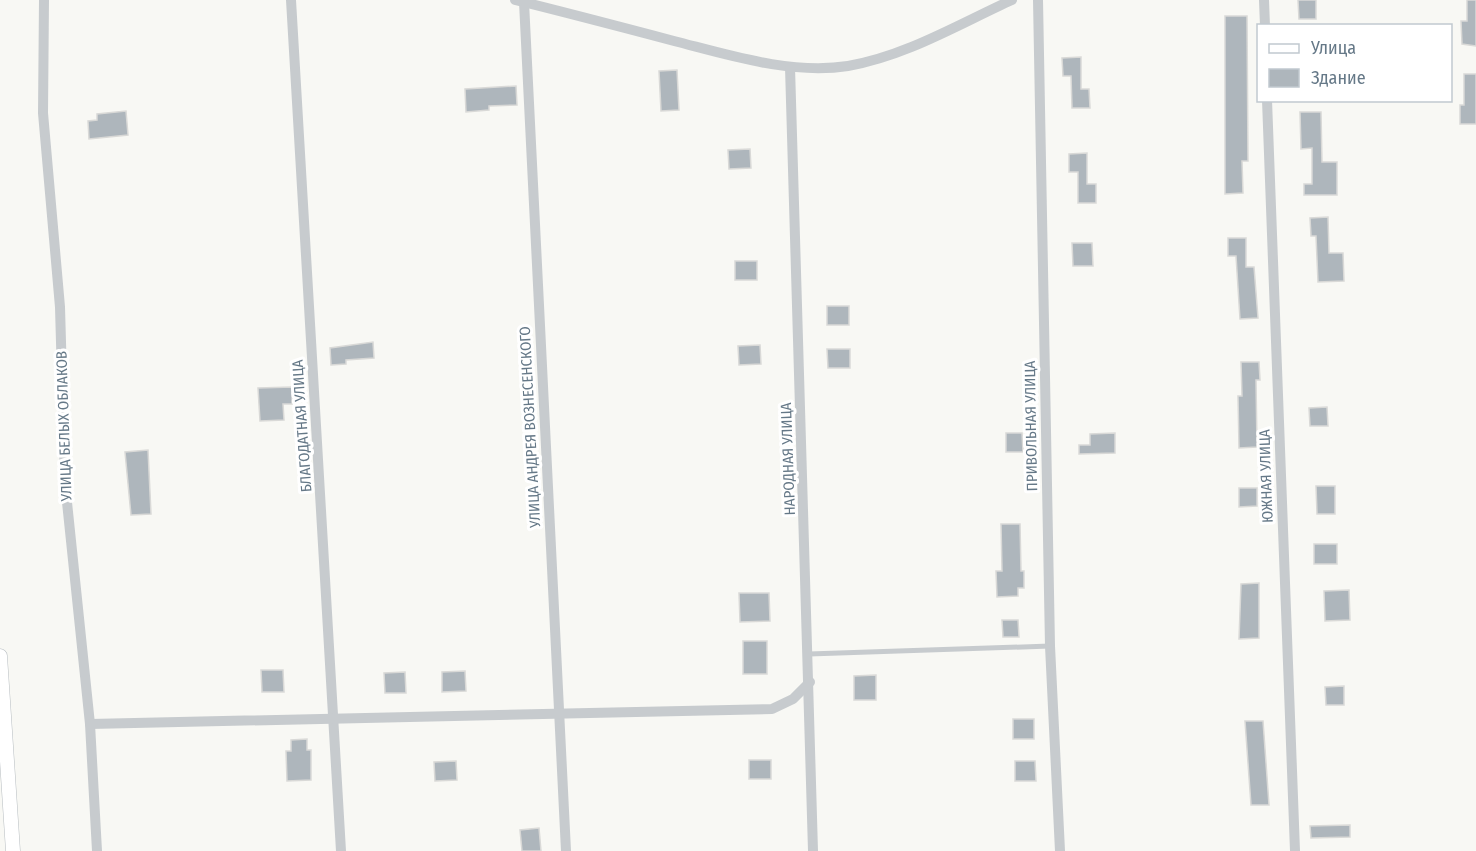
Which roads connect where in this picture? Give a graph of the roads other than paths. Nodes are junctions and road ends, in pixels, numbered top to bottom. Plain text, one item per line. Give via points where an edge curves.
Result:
1 (44, 0) edge
2 (291, 0) edge
3 (1012, 0) edge
4 (1038, 0) edge
5 (1264, 0) edge
6 (520, 1) edge
7 (995, 3) edge
8 (1264, 24) edge
9 (790, 66) junction
10 (1267, 102) edge
11 (1050, 646) junction
12 (809, 654) junction
13 (0, 656) edge
14 (810, 682) junction
15 (558, 714) junction
16 (335, 717) junction
17 (90, 724) junction
18 (2, 726) edge
19 (13, 851) edge
20 (97, 851) edge
21 (341, 851) edge
22 (566, 851) edge
23 (813, 851) edge
24 (1060, 851) edge
25 (1295, 851) edge

1 - 17 street, УЛИЦА БЕЛЫХ ОБЛАКОВ via 43,113 60,307 65,483
2 - 16 street, БЛАГОДАТНАЯ УЛИЦА
3 - 7 street
4 - 11 street, ПРИВОЛЬНАЯ УЛИЦА
5 - 8 street
6 - 9 street via 732,56
6 - 15 street, УЛИЦА АНДРЕЯ ВОЗНЕСЕНСКОГО
7 - 9 street via 905,49 872,61 845,66
9 - 12 street, НАРОДНАЯ УЛИЦА
10 - 25 street, ЮЖНАЯ УЛИЦА
11 - 12 lane
11 - 24 street, ПРИВОЛЬНАЯ УЛИЦА
12 - 14 street, НАРОДНАЯ УЛИЦА
13 - 18 street
14 - 15 street via 793,699 772,709
14 - 23 street, НАРОДНАЯ УЛИЦА
15 - 16 street
15 - 22 street, УЛИЦА АНДРЕЯ ВОЗНЕСЕНСКОГО
16 - 17 street
16 - 21 street, БЛАГОДАТНАЯ УЛИЦА
17 - 20 street, УЛИЦА БЕЛЫХ ОБЛАКОВ
18 - 19 street

